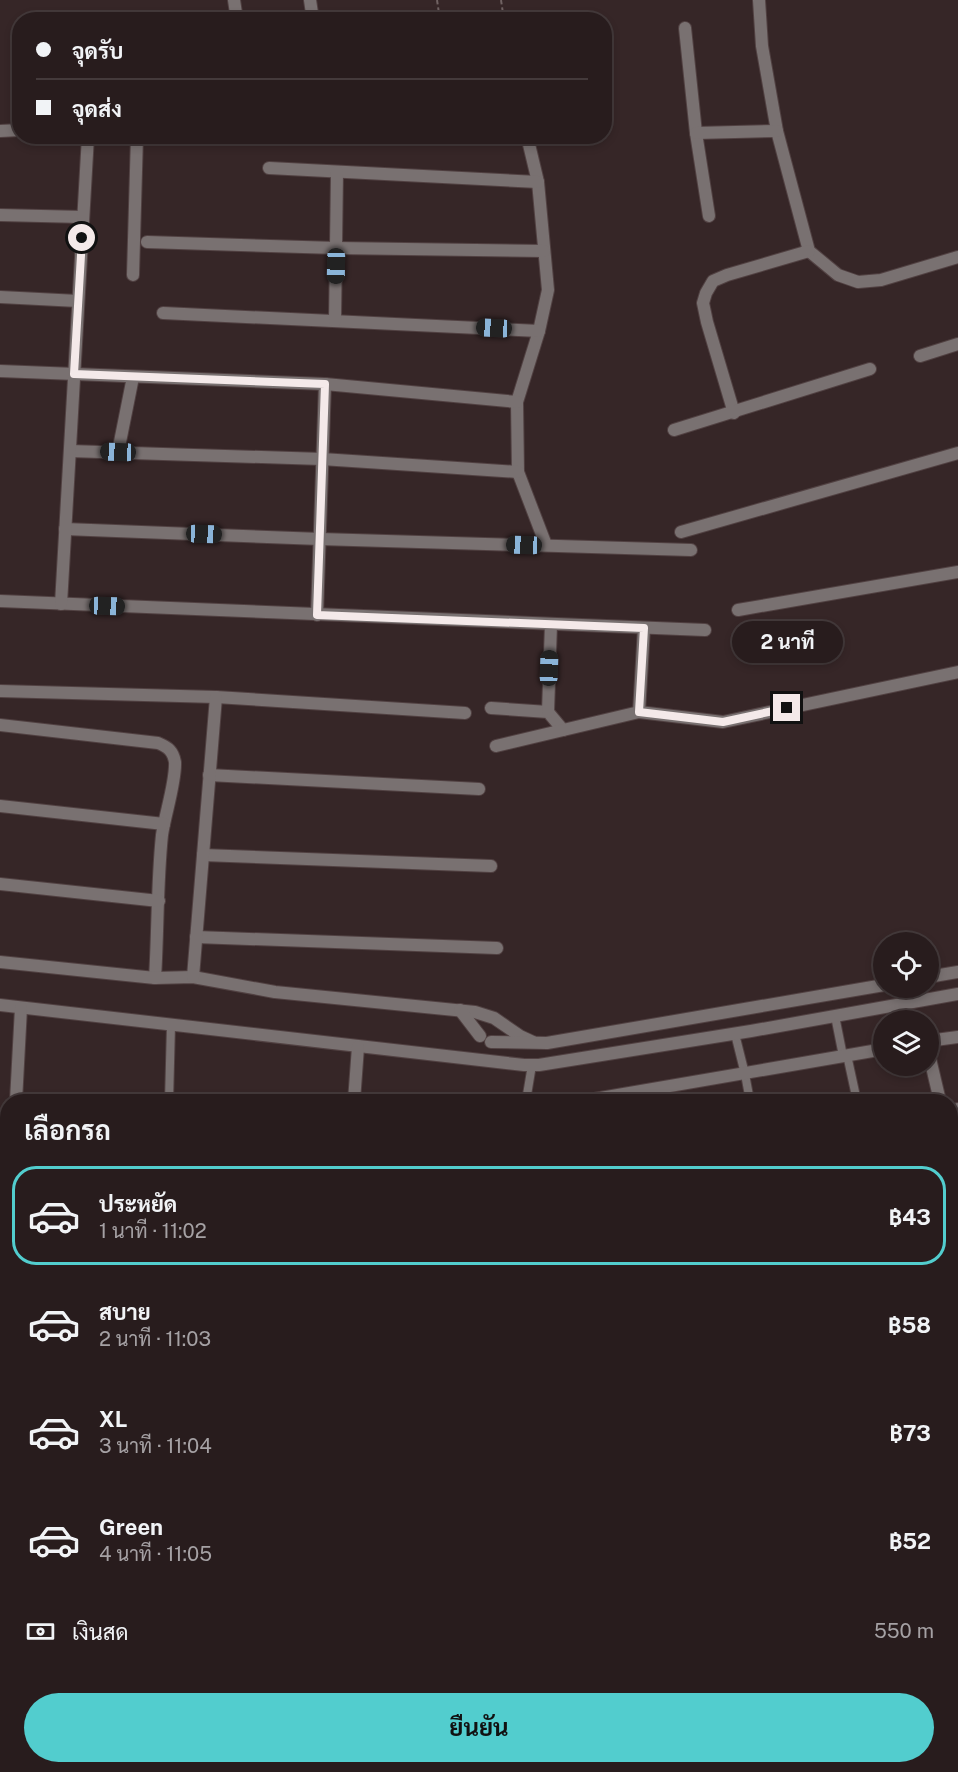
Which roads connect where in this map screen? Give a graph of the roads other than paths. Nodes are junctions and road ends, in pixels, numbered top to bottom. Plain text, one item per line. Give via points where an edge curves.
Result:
1 (759, 0) edge
2 (685, 28) dead end
3 (777, 131) junction
4 (696, 133) junction
5 (87, 144) edge
6 (137, 144) edge
7 (529, 144) edge
8 (269, 168) dead end
9 (337, 172) junction
10 (538, 182) junction
11 (0, 215) edge
12 (83, 216) junction
13 (709, 216) dead end
14 (147, 242) dead end
15 (336, 248) junction
16 (544, 250) junction
17 (810, 251) junction
18 (958, 256) edge
19 (133, 275) dead end
20 (0, 297) edge
21 (78, 301) junction
22 (163, 313) dead end
23 (335, 321) junction
24 (539, 331) junction
25 (958, 344) edge
26 (920, 356) dead end
27 (870, 369) dead end
28 (0, 371) edge
29 (74, 374) junction
30 (133, 376) junction
31 (325, 384) junction
32 (517, 402) junction
33 (734, 413) junction
34 (674, 430) dead end
35 (70, 451) junction
36 (118, 452) junction
37 (958, 453) edge
38 (322, 459) junction
39 (518, 472) junction
40 (65, 529) junction
41 (681, 532) dead end
42 (320, 539) junction
43 (546, 546) junction
44 (691, 550) dead end
45 (958, 572) edge
46 (0, 602) edge
47 (61, 604) junction
48 (738, 610) dead end
49 (317, 615) junction
50 (551, 624) junction
51 (644, 628) junction
52 (705, 630) dead end
53 (958, 672) edge
54 (0, 691) edge
55 (216, 697) junction
56 (491, 708) dead end
57 (548, 712) junction
58 (639, 712) junction
59 (465, 713) dead end
60 (0, 725) edge
61 (563, 730) junction
62 (496, 746) dead end
63 (209, 775) junction
64 (478, 789) dead end
65 (0, 806) edge
66 (164, 824) junction
67 (203, 855) junction
68 (491, 866) dead end
69 (0, 884) edge
70 (159, 901) junction
71 (196, 938) junction
72 (497, 948) dead end
73 (0, 962) edge
74 (958, 972) edge
75 (939, 975) edge
76 (193, 977) junction
77 (155, 978) junction
78 (873, 987) edge
79 (958, 994) edge
80 (0, 1005) edge
81 (21, 1008) junction
82 (460, 1010) junction
83 (835, 1016) junction
84 (171, 1025) junction
85 (735, 1034) junction
86 (958, 1037) edge
87 (939, 1040) edge
88 (534, 1042) junction
89 (358, 1047) junction
90 (873, 1051) edge
91 (845, 1056) junction
92 (532, 1065) junction
93 (745, 1074) junction
94 (934, 1076) edge
95 (16, 1094) edge
96 (169, 1094) edge
97 (355, 1094) edge
98 (527, 1094) edge
99 (654, 1094) edge
100 (749, 1094) edge
101 (855, 1094) edge
102 (938, 1094) edge

1 - 3 street via 762,46
2 - 4 street
3 - 4 street
3 - 17 street
4 - 13 street
5 - 12 street
6 - 19 street
7 - 10 street
8 - 9 street
9 - 10 street
9 - 15 street
10 - 16 street
11 - 12 street
12 - 21 street
14 - 15 street
15 - 16 street
15 - 23 street
16 - 24 street via 548,290
17 - 18 street via 838,275 858,282 881,280
17 - 33 street via 727,275 713,281 706,292 703,303 707,322
20 - 21 street
21 - 29 street
22 - 23 street
23 - 24 street
24 - 32 street
25 - 26 street
27 - 33 street
28 - 29 street
29 - 30 street
29 - 35 street
30 - 31 street
30 - 36 street
31 - 32 street
31 - 38 street
32 - 39 street
33 - 34 street
35 - 36 street
35 - 40 street
36 - 38 street
37 - 41 street
38 - 39 street
38 - 42 street
39 - 43 street
40 - 42 street
40 - 47 street
42 - 43 street
42 - 49 street
43 - 44 street
45 - 48 street
46 - 47 street
47 - 49 street
49 - 50 street
50 - 51 street
50 - 57 street
51 - 52 street
51 - 58 street
53 - 58 street via 723,722
54 - 55 street
55 - 59 street
55 - 63 street
56 - 57 street
57 - 61 street
58 - 61 street
60 - 66 street via 168,747 175,770
61 - 62 street
63 - 64 street
63 - 67 street
65 - 66 street
66 - 70 street
67 - 68 street
67 - 71 street
69 - 70 street
70 - 77 street
71 - 72 street
71 - 76 street
73 - 77 street
74 - 75 street
76 - 77 street
76 - 82 street via 275,992
78 - 88 street via 547,1043
79 - 83 street
80 - 81 street
81 - 84 street
81 - 95 street
82 - 88 street via 494,1018
82 - 88 street via 485,1039
83 - 85 street
83 - 91 lane
84 - 89 street
84 - 96 lane
85 - 92 street
85 - 93 lane
86 - 87 street
89 - 92 street
89 - 97 street
90 - 91 street
91 - 93 street
91 - 101 lane
92 - 98 lane
93 - 99 street
93 - 100 lane
94 - 102 street

